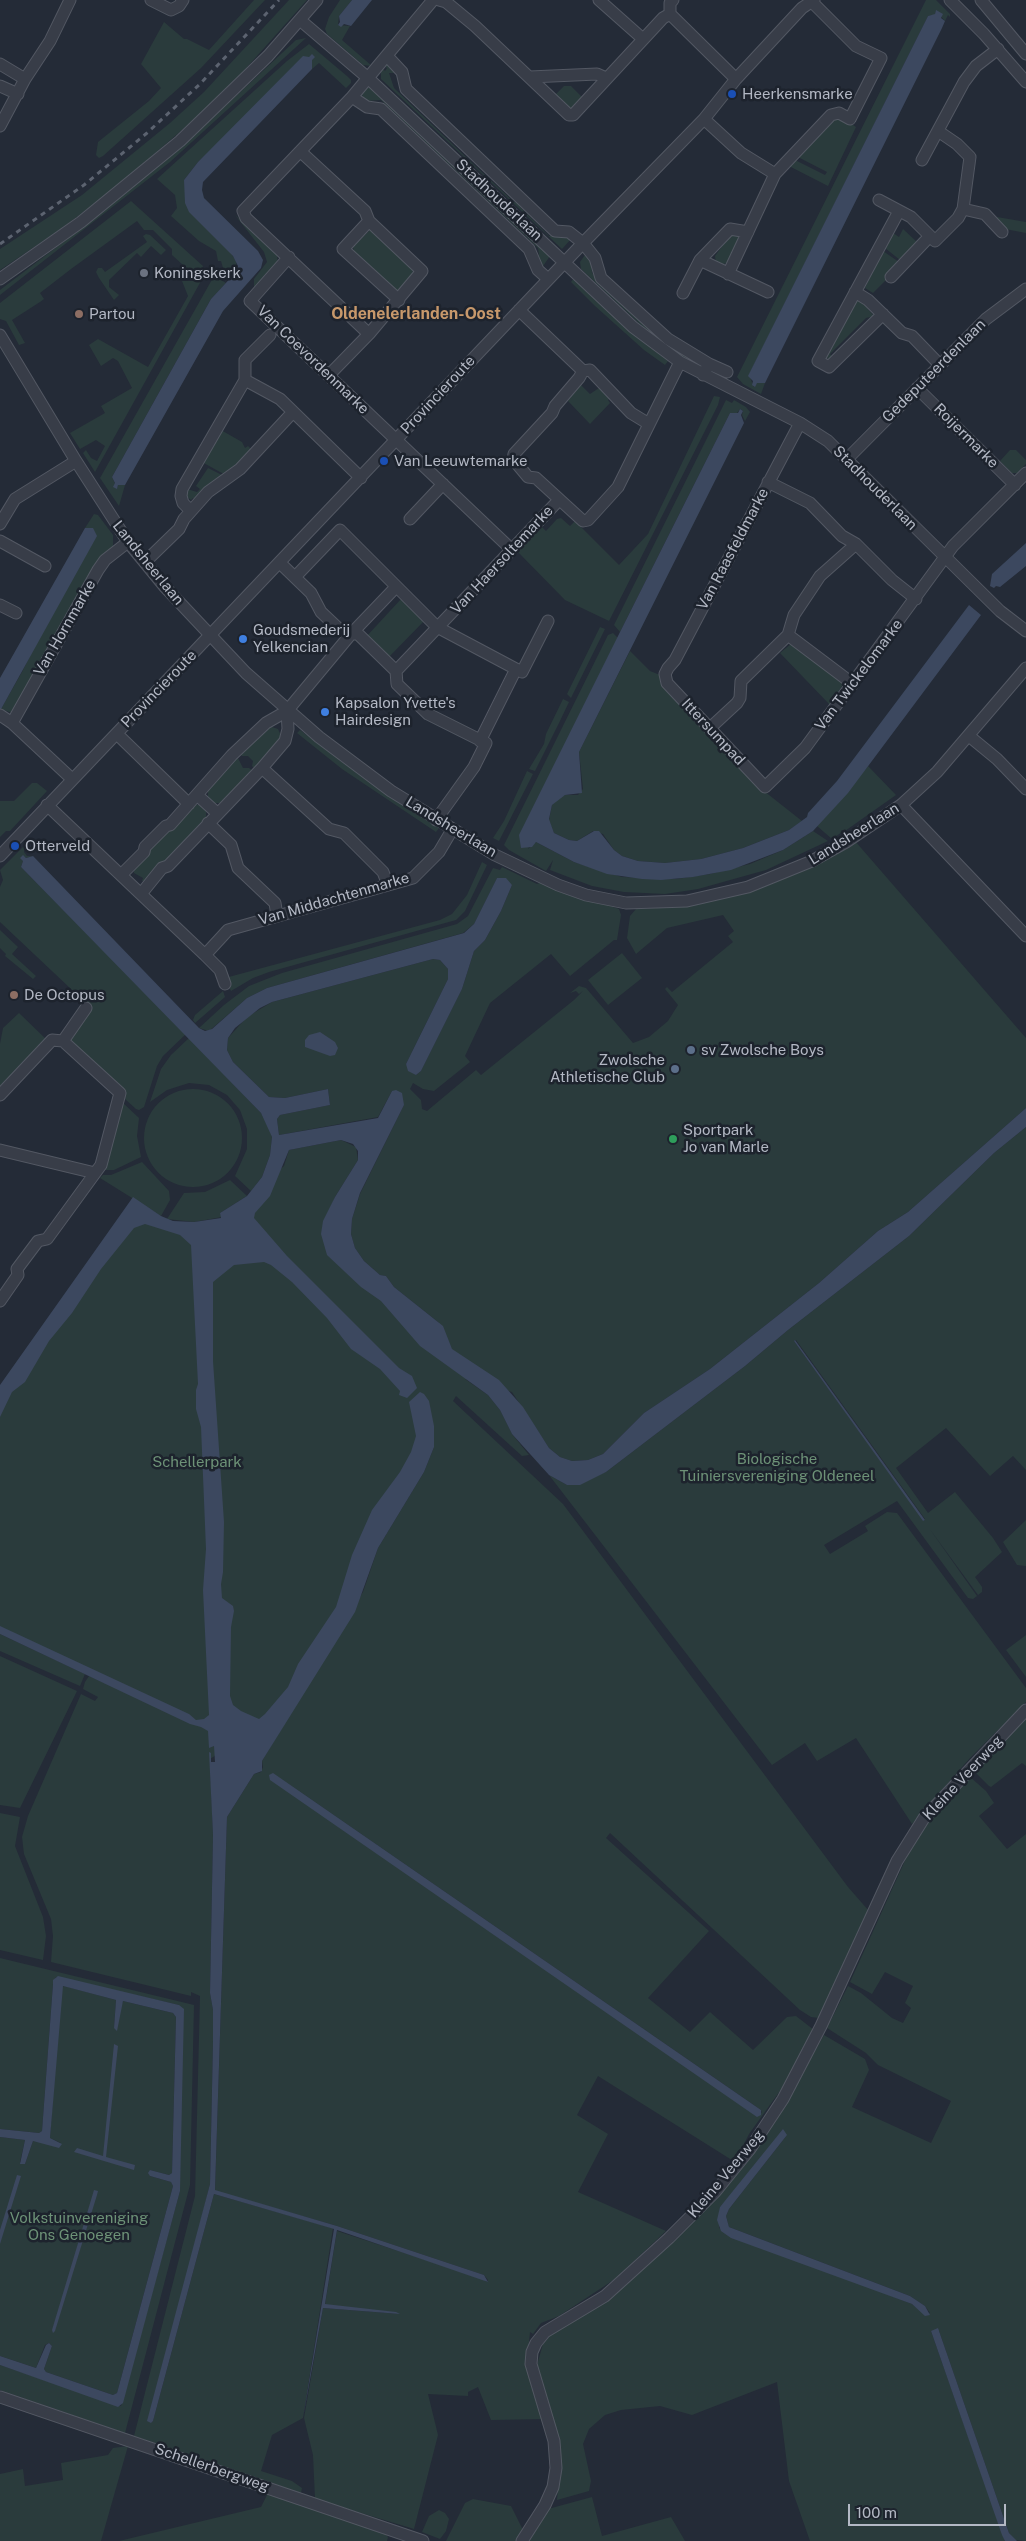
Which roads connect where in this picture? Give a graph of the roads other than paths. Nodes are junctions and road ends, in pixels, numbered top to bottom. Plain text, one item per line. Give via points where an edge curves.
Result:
1 (70, 0) edge
2 (151, 0) edge
3 (183, 0) edge
4 (317, 0) edge
5 (433, 0) edge
6 (439, 0) edge
7 (599, 0) edge
8 (950, 0) edge
9 (968, 0) edge
10 (981, 0) edge
11 (812, 1) edge
12 (670, 4) edge
13 (961, 10) junction
14 (300, 20) junction
15 (643, 38) junction
16 (998, 49) junction
17 (1026, 54) edge
18 (387, 56) junction
19 (0, 64) edge
20 (530, 77) junction
21 (368, 78) junction
22 (606, 78) junction
23 (25, 79) junction
24 (736, 79) junction
25 (1026, 82) edge
26 (0, 86) edge
27 (18, 94) junction
28 (352, 97) junction
29 (704, 119) junction
30 (0, 126) edge
31 (938, 131) junction
32 (301, 152) junction
33 (922, 160) dead end
34 (775, 174) junction
35 (879, 200) dead end
36 (962, 209) junction
37 (900, 210) junction
38 (369, 221) junction
39 (748, 232) junction
40 (1002, 232) dead end
41 (930, 236) junction
42 (583, 243) junction
43 (290, 257) junction
44 (700, 260) junction
45 (565, 262) junction
46 (728, 274) junction
47 (892, 277) dead end
48 (0, 279) edge
49 (548, 279) junction
50 (1026, 289) edge
51 (768, 292) dead end
52 (855, 292) junction
53 (683, 293) dead end
54 (399, 300) junction
55 (519, 310) junction
56 (883, 314) junction
57 (369, 334) junction
58 (0, 335) edge
59 (270, 335) dead end
60 (680, 362) junction
61 (708, 364) junction
62 (940, 365) junction
63 (583, 371) junction
64 (727, 372) dead end
65 (702, 375) junction
66 (329, 376) junction
67 (245, 380) junction
68 (917, 388) junction
69 (293, 412) junction
70 (800, 423) junction
71 (649, 424) junction
72 (396, 440) junction
73 (847, 459) junction
74 (76, 461) junction
75 (1026, 473) edge
76 (360, 478) junction
77 (768, 482) junction
78 (443, 484) junction
79 (1015, 485) junction
80 (559, 500) junction
81 (191, 510) junction
82 (410, 519) dead end
83 (0, 523) edge
84 (0, 541) edge
85 (128, 542) junction
86 (856, 544) junction
87 (511, 550) junction
88 (946, 557) junction
89 (145, 562) junction
90 (280, 562) junction
91 (45, 566) dead end
92 (295, 578) junction
93 (396, 588) junction
94 (916, 599) junction
95 (1, 607) edge
96 (16, 613) dead end
97 (548, 621) dead end
98 (437, 627) junction
99 (1026, 631) edge
100 (351, 634) junction
101 (788, 635) junction
102 (209, 636) junction
103 (1026, 668) edge
104 (516, 669) junction
105 (396, 671) junction
106 (665, 674) joint
107 (853, 684) junction
108 (287, 711) junction
109 (0, 715) edge
110 (12, 723) junction
111 (266, 723) junction
112 (710, 728) junction
113 (116, 734) junction
114 (969, 736) junction
115 (285, 741) junction
116 (480, 741) junction
117 (262, 768) junction
118 (72, 779) junction
119 (765, 787) joint
120 (1026, 789) edge
121 (198, 795) junction
122 (189, 804) junction
123 (47, 805) junction
124 (901, 806) junction
125 (217, 813) junction
126 (436, 820) junction
127 (208, 823) junction
128 (452, 830) junction
129 (0, 856) edge
130 (121, 875) junction
131 (388, 885) junction
132 (140, 894) junction
133 (277, 916) junction
134 (1026, 936) edge
135 (204, 955) junction
136 (225, 984) dead end
137 (86, 1008) dead end
138 (63, 1041) junction
139 (0, 1095) edge
140 (0, 1150) edge
141 (95, 1173) junction
142 (0, 1301) edge
143 (1026, 1710) edge
144 (0, 2397) edge
145 (423, 2541) edge
146 (522, 2541) edge

1 - 23 street via 50,41
2 - 3 street via 171,10
4 - 14 street
5 - 18 street
6 - 20 street via 475,26
7 - 15 street
8 - 13 street
9 - 13 street
10 - 17 street
11 - 24 street, Provincieroute
11 - 34 street via 856,46 881,58 850,118 838,113 831,115
12 - 15 street
12 - 24 street
13 - 16 street
14 - 21 street, Stadhouderlaan
14 - 48 street via 268,56 160,158 74,227
15 - 22 street
16 - 25 street
16 - 31 street via 976,66 964,82
18 - 21 street
18 - 42 street, Stadhouderlaan via 402,72 406,90 555,231 569,232
19 - 23 street
20 - 22 street via 597,74
20 - 22 street via 569,116
21 - 28 street
21 - 45 street, Stadhouderlaan
23 - 27 street
24 - 29 street, Provincieroute
26 - 27 street
27 - 30 street
28 - 32 street
28 - 49 street, Stadhouderlaan via 367,106 381,109 529,250 538,270
29 - 34 street via 741,153
29 - 42 street, Provincieroute
31 - 33 street
31 - 36 street via 970,157
32 - 38 street via 365,211
32 - 43 street via 243,211 246,218
34 - 39 street
35 - 37 street
36 - 40 street via 985,214
36 - 41 street via 958,218 936,241
37 - 41 street
37 - 52 street
38 - 54 street via 422,271
38 - 54 street via 343,249
39 - 44 street via 730,229
39 - 46 street
41 - 47 street
42 - 45 street, Provincieroute
42 - 61 street, Stadhouderlaan via 595,258 601,278 668,339
43 - 57 street
43 - 66 street, Van Coevordenmarke via 250,301
44 - 46 street
44 - 53 street
45 - 49 street, Provincieroute
45 - 60 street, Stadhouderlaan via 633,328
46 - 51 street
49 - 55 street, Provincieroute
50 - 62 street, Gedeputeerdenlaan via 986,319
52 - 56 street
52 - 56 street via 818,361 829,367
54 - 57 street
55 - 63 street
55 - 72 street, Provincieroute
56 - 62 street via 902,333 912,336
57 - 66 street
58 - 74 street, Landsheerlaan
59 - 67 street via 245,360
60 - 65 street, Stadhouderlaan
60 - 71 street, Van Haersoltemarke
61 - 64 street, Stadhouderlaan
61 - 65 street
62 - 68 street, Gedeputeerdenlaan
63 - 71 street via 590,370 631,413
63 - 80 street via 513,459 528,477 536,478
65 - 70 street, Stadhouderlaan
66 - 72 street, Van Coevordenmarke
67 - 69 street via 280,399
67 - 81 street via 182,489 181,496
68 - 73 street, Gedeputeerdenlaan
68 - 79 street, Roijermarke
69 - 76 street
69 - 81 street via 240,469 208,492
70 - 73 street, Stadhouderlaan via 828,441
70 - 77 street, Van Raasfeldmarke
71 - 80 street, Van Haersoltemarke via 618,487 588,520 577,517
72 - 76 street, Provincieroute
72 - 78 street
73 - 88 street, Stadhouderlaan
74 - 83 street via 15,499
74 - 85 street, Landsheerlaan
75 - 79 street, Van Twickelomarke
76 - 90 street, Provincieroute
77 - 86 street via 810,503 842,536
77 - 106 street, Van Raasfeldmarke
78 - 82 street
78 - 87 street
79 - 88 street, Van Twickelomarke via 953,546
80 - 87 street, Van Haersoltemarke
81 - 89 street via 179,529
84 - 91 street
85 - 89 street, Landsheerlaan
85 - 110 street, Van Hornmarke via 105,560 98,570
86 - 94 street
86 - 101 street via 820,576 794,615
87 - 98 street, Van Haersoltemarke
88 - 94 street, Van Twickelomarke
88 - 99 street, Stadhouderlaan via 1000,611
89 - 102 street, Landsheerlaan
90 - 92 street
90 - 102 street, Provincieroute
92 - 93 street via 340,530 393,581
92 - 100 street via 311,593 321,612 340,630
93 - 98 street
93 - 100 street
94 - 107 street, Van Twickelomarke
95 - 96 street
97 - 104 street via 522,672
98 - 104 street
98 - 105 street, Van Haersoltemarke
100 - 105 street via 358,634
100 - 108 street
101 - 107 street
101 - 112 street via 741,681 737,703
102 - 108 street, Landsheerlaan
102 - 113 street, Provincieroute
103 - 114 street, Landsheerlaan
104 - 116 street
105 - 116 street via 397,684 428,714
106 - 112 street, Ittersumpad via 667,683
107 - 119 street, Van Twickelomarke via 805,748
108 - 111 street
108 - 115 street
108 - 126 street, Landsheerlaan via 348,760
109 - 110 street
110 - 118 street
111 - 115 street via 282,727
111 - 121 street
112 - 119 street, Ittersumpad
113 - 118 street, Provincieroute
113 - 122 street
114 - 120 street
114 - 124 street, Landsheerlaan
115 - 117 street
116 - 126 street via 486,743 474,767
117 - 125 street
117 - 131 street via 329,829 344,833 383,872
118 - 123 street, Provincieroute
121 - 122 street
121 - 125 street
122 - 130 street via 144,847 144,852
123 - 129 street, Provincieroute
123 - 130 street
124 - 128 street, Landsheerlaan via 846,842 790,871 727,892 663,903 626,903 571,890 495,855
124 - 134 street
125 - 127 street
126 - 128 street, Landsheerlaan
127 - 132 street
127 - 133 street via 231,845 238,868 275,903
128 - 131 street, Van Middachtenmarke via 439,852 412,878
130 - 132 street
131 - 133 street, Van Middachtenmarke
132 - 135 street
133 - 135 street, Van Middachtenmarke via 228,930
135 - 136 street via 220,970
137 - 138 street
138 - 139 street via 52,1040
138 - 141 street via 120,1093 101,1165
140 - 141 street
141 - 142 street via 47,1239 38,1241 17,1269 18,1274
143 - 146 street, Kleine Veerweg via 924,1818 897,1862 817,2035 783,2099 750,2149 715,2192 669,2238 605,2296 544,2332 536,2343 531,2364 554,2441 556,2468 553,2487 545,2505
144 - 145 street, Schellerbergweg

